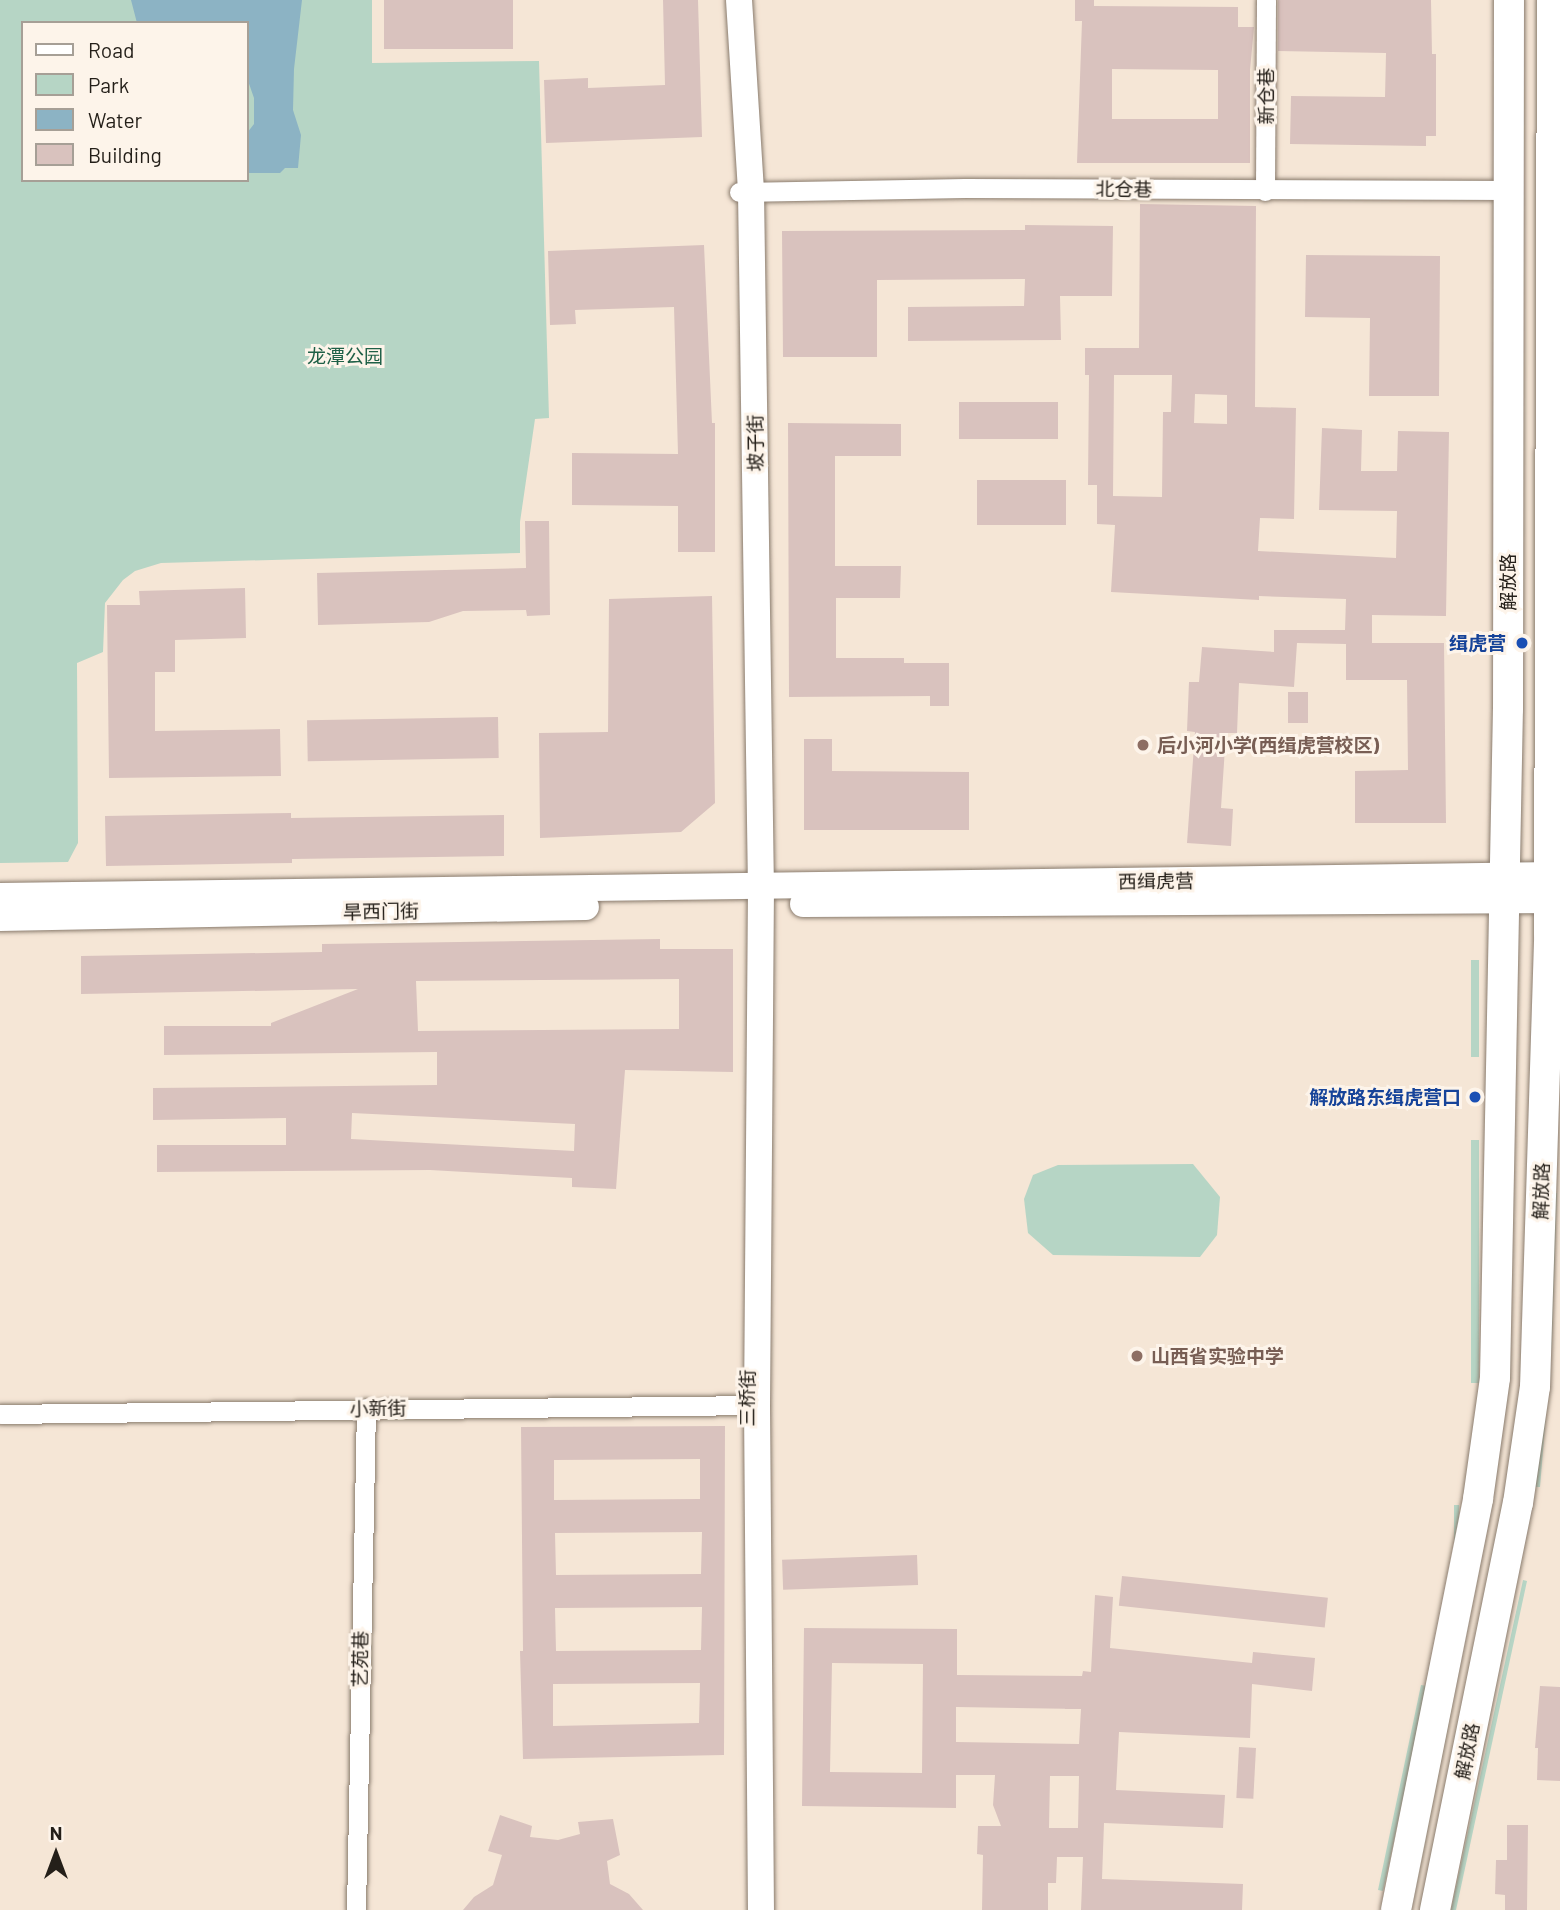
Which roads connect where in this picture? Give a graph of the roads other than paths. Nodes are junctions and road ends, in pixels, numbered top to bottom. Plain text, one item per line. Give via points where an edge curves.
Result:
1 (728, 0) edge
2 (739, 0) edge
3 (1266, 0) edge
4 (1510, 0) edge
5 (1552, 0) edge
6 (1555, 189) edge
7 (1510, 190) junction
8 (1265, 191) junction
9 (745, 192) junction
10 (1504, 887) junction
11 (1555, 887) edge
12 (756, 895) junction
13 (0, 896) edge
14 (0, 918) edge
15 (1552, 1109) edge
16 (1551, 1157) edge
17 (752, 1405) junction
18 (366, 1408) junction
19 (0, 1414) edge
20 (356, 1910) edge
21 (750, 1910) edge
22 (761, 1910) edge
23 (1396, 1910) edge
24 (1435, 1910) edge

1 - 9 street, 坡子街
2 - 9 street, 坡子街
3 - 8 street, 新仓巷
4 - 7 main road, 解放路
5 - 6 main road, 解放路
6 - 11 main road, 解放路
7 - 8 street, 北仓巷
7 - 10 main road, 解放路
8 - 9 street, 北仓巷 via 965,188
9 - 12 street, 坡子街
10 - 11 street, 西缉虎营
10 - 12 street, 西缉虎营
10 - 23 main road, 解放路 via 1495,1378 1478,1499
11 - 15 main road, 解放路
12 - 13 street, 旱西门街
12 - 14 street, 旱西门街
12 - 17 street, 三桥街
15 - 16 main road, 解放路
16 - 24 main road, 解放路 via 1529,1436
17 - 18 street, 小新街
17 - 21 street, 三桥街
17 - 22 street, 三桥街
18 - 19 street, 小新街
18 - 20 street, 艺苑巷

